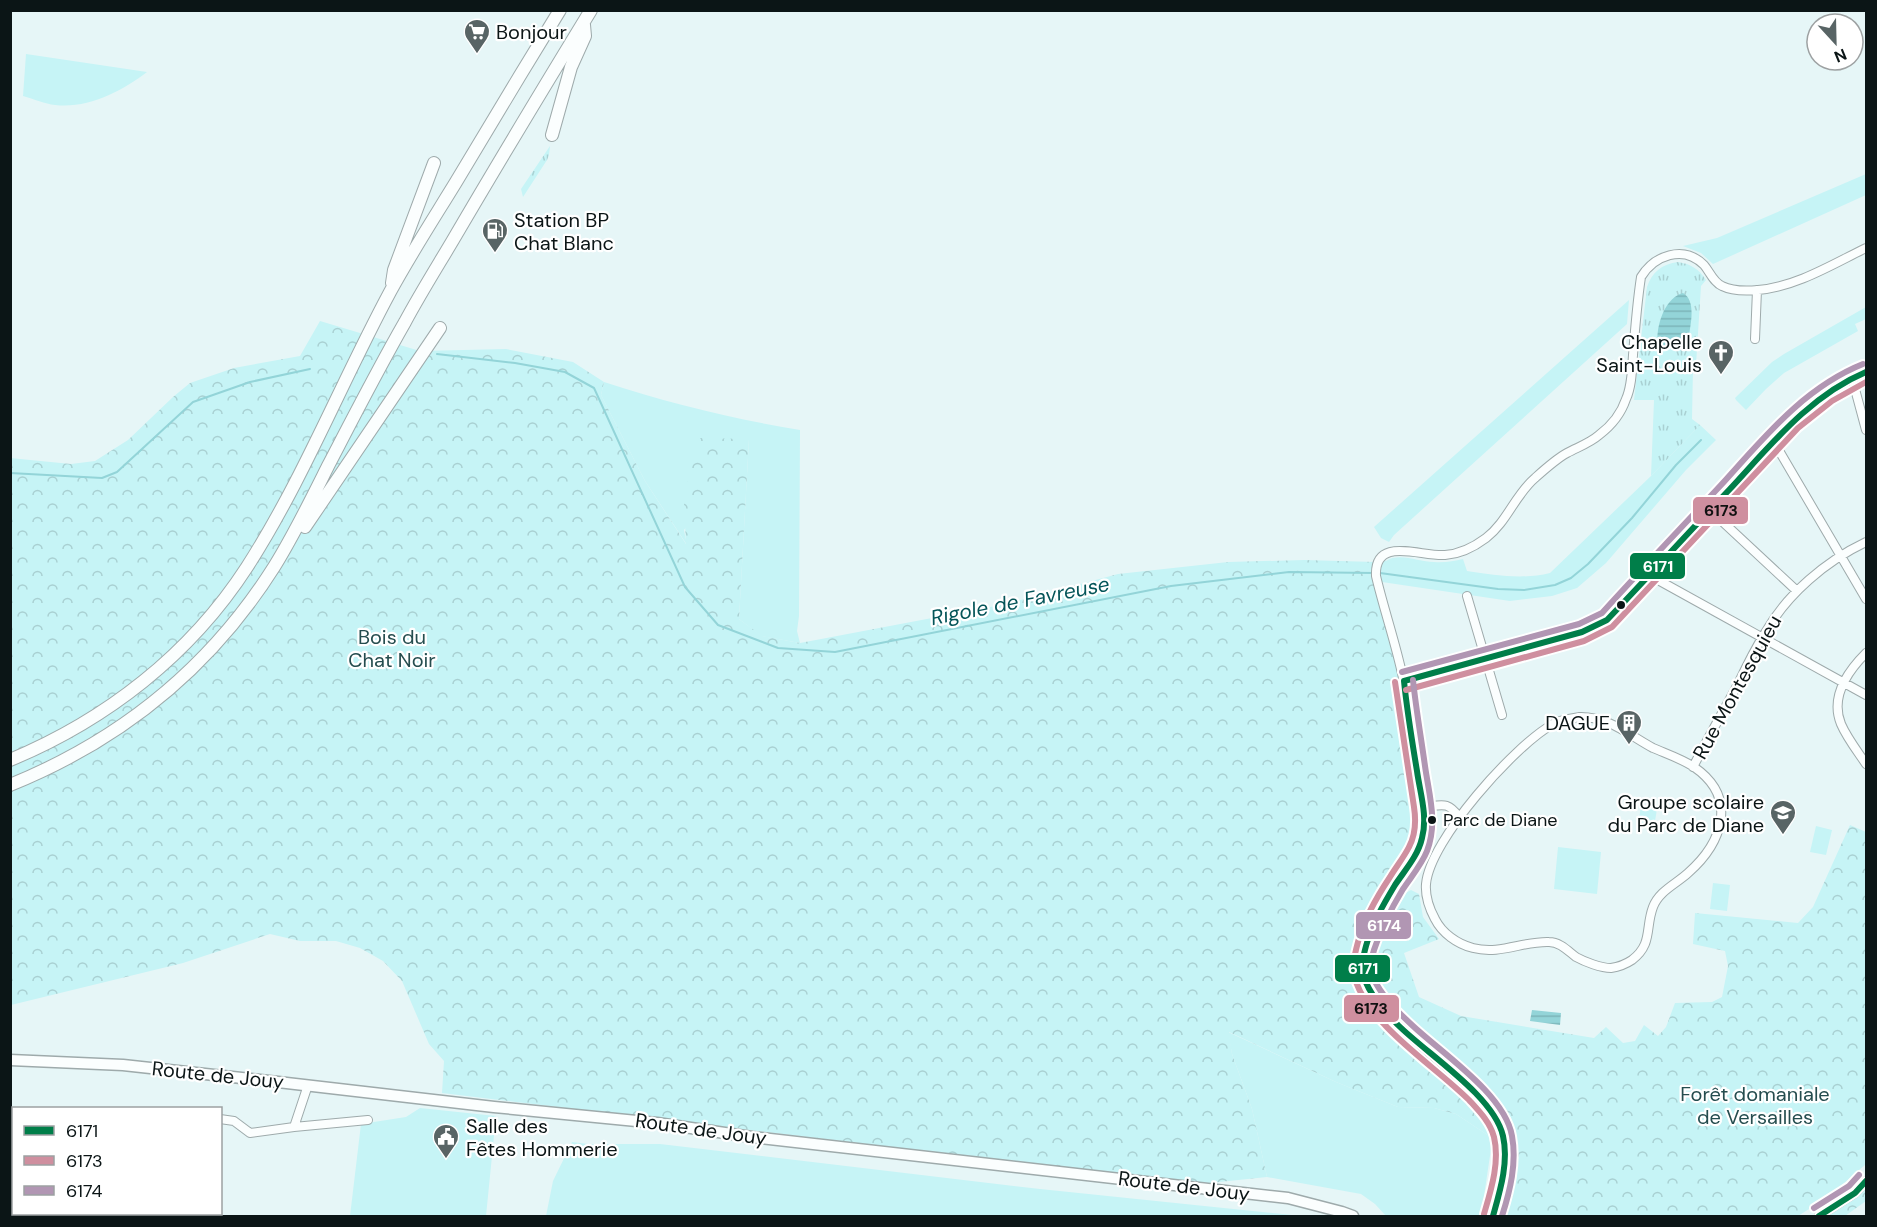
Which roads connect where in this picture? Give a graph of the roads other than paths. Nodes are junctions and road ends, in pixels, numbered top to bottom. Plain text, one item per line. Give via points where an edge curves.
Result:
1 (560, 10) edge
2 (591, 10) edge
3 (584, 22) junction
4 (552, 135) dead end
5 (434, 163) dead end
6 (1866, 248) edge
7 (1757, 290) junction
8 (390, 292) junction
9 (440, 328) dead end
10 (1755, 339) dead end
11 (1866, 372) edge
12 (1852, 378) junction
13 (1866, 430) edge
14 (1774, 441) junction
15 (1710, 510) junction
16 (1866, 542) edge
17 (286, 547) junction
18 (1841, 556) junction
19 (1649, 575) junction
20 (1797, 591) junction
21 (1467, 596) dead end
22 (1866, 598) edge
23 (1762, 637) junction
24 (1866, 653) edge
25 (1484, 660) junction
26 (1404, 681) junction
27 (1844, 682) junction
28 (1866, 695) edge
29 (1502, 715) dead end
30 (10, 760) edge
31 (1866, 765) edge
32 (1693, 766) junction
33 (10, 785) edge
34 (1425, 807) junction
35 (1459, 818) junction
36 (10, 1060) edge
37 (308, 1085) junction
38 (222, 1119) edge
39 (368, 1120) dead end
40 (294, 1127) junction
41 (1866, 1181) edge
42 (1353, 1216) edge
43 (1493, 1216) edge
44 (1819, 1216) edge

1 - 8 highway
2 - 3 highway
3 - 4 highway via 585,36 571,67
3 - 17 highway via 410,313
5 - 8 highway via 394,270
6 - 7 street via 1792,282
7 - 10 street
7 - 26 street via 1720,285 1703,265 1689,257 1671,254 1652,263 1641,278 1629,391 1610,426 1537,476 1494,531 1470,549 1444,555 1395,550 1386,553 1377,569
8 - 30 highway via 286,500 246,568 216,609 172,657 112,705 54,741
9 - 17 highway via 301,534
11 - 12 street
12 - 13 street
12 - 14 street via 1807,408
14 - 15 street
14 - 18 street
15 - 19 street
15 - 20 street
16 - 18 street, Rue Montesquieu
17 - 33 highway via 241,613 162,697 94,744
18 - 20 street, Rue Montesquieu
18 - 22 street
19 - 23 street
19 - 25 street via 1598,626
20 - 23 street, Rue Montesquieu
21 - 25 street
23 - 27 street
23 - 32 street, Rue Montesquieu
24 - 27 street
25 - 26 street
25 - 29 street
26 - 34 street
27 - 28 street
27 - 31 street via 1838,698 1838,716
32 - 35 street via 1605,721 1588,717 1563,720 1496,771
32 - 35 street via 1717,793 1723,814 1720,827 1710,850 1656,900 1644,947 1628,963 1619,966 1606,967 1579,958 1557,943 1497,950 1473,948 1444,933 1428,904 1426,883
34 - 35 street via 1445,804
34 - 43 street via 1422,839 1377,913 1368,934 1362,967 1381,1006 1495,1116 1504,1139 1504,1152
36 - 37 main road, Route de Jouy via 123,1065
37 - 40 street
37 - 42 main road, Route de Jouy via 1287,1198
38 - 40 street via 234,1120 250,1133
39 - 40 street
41 - 44 street via 1855,1193

